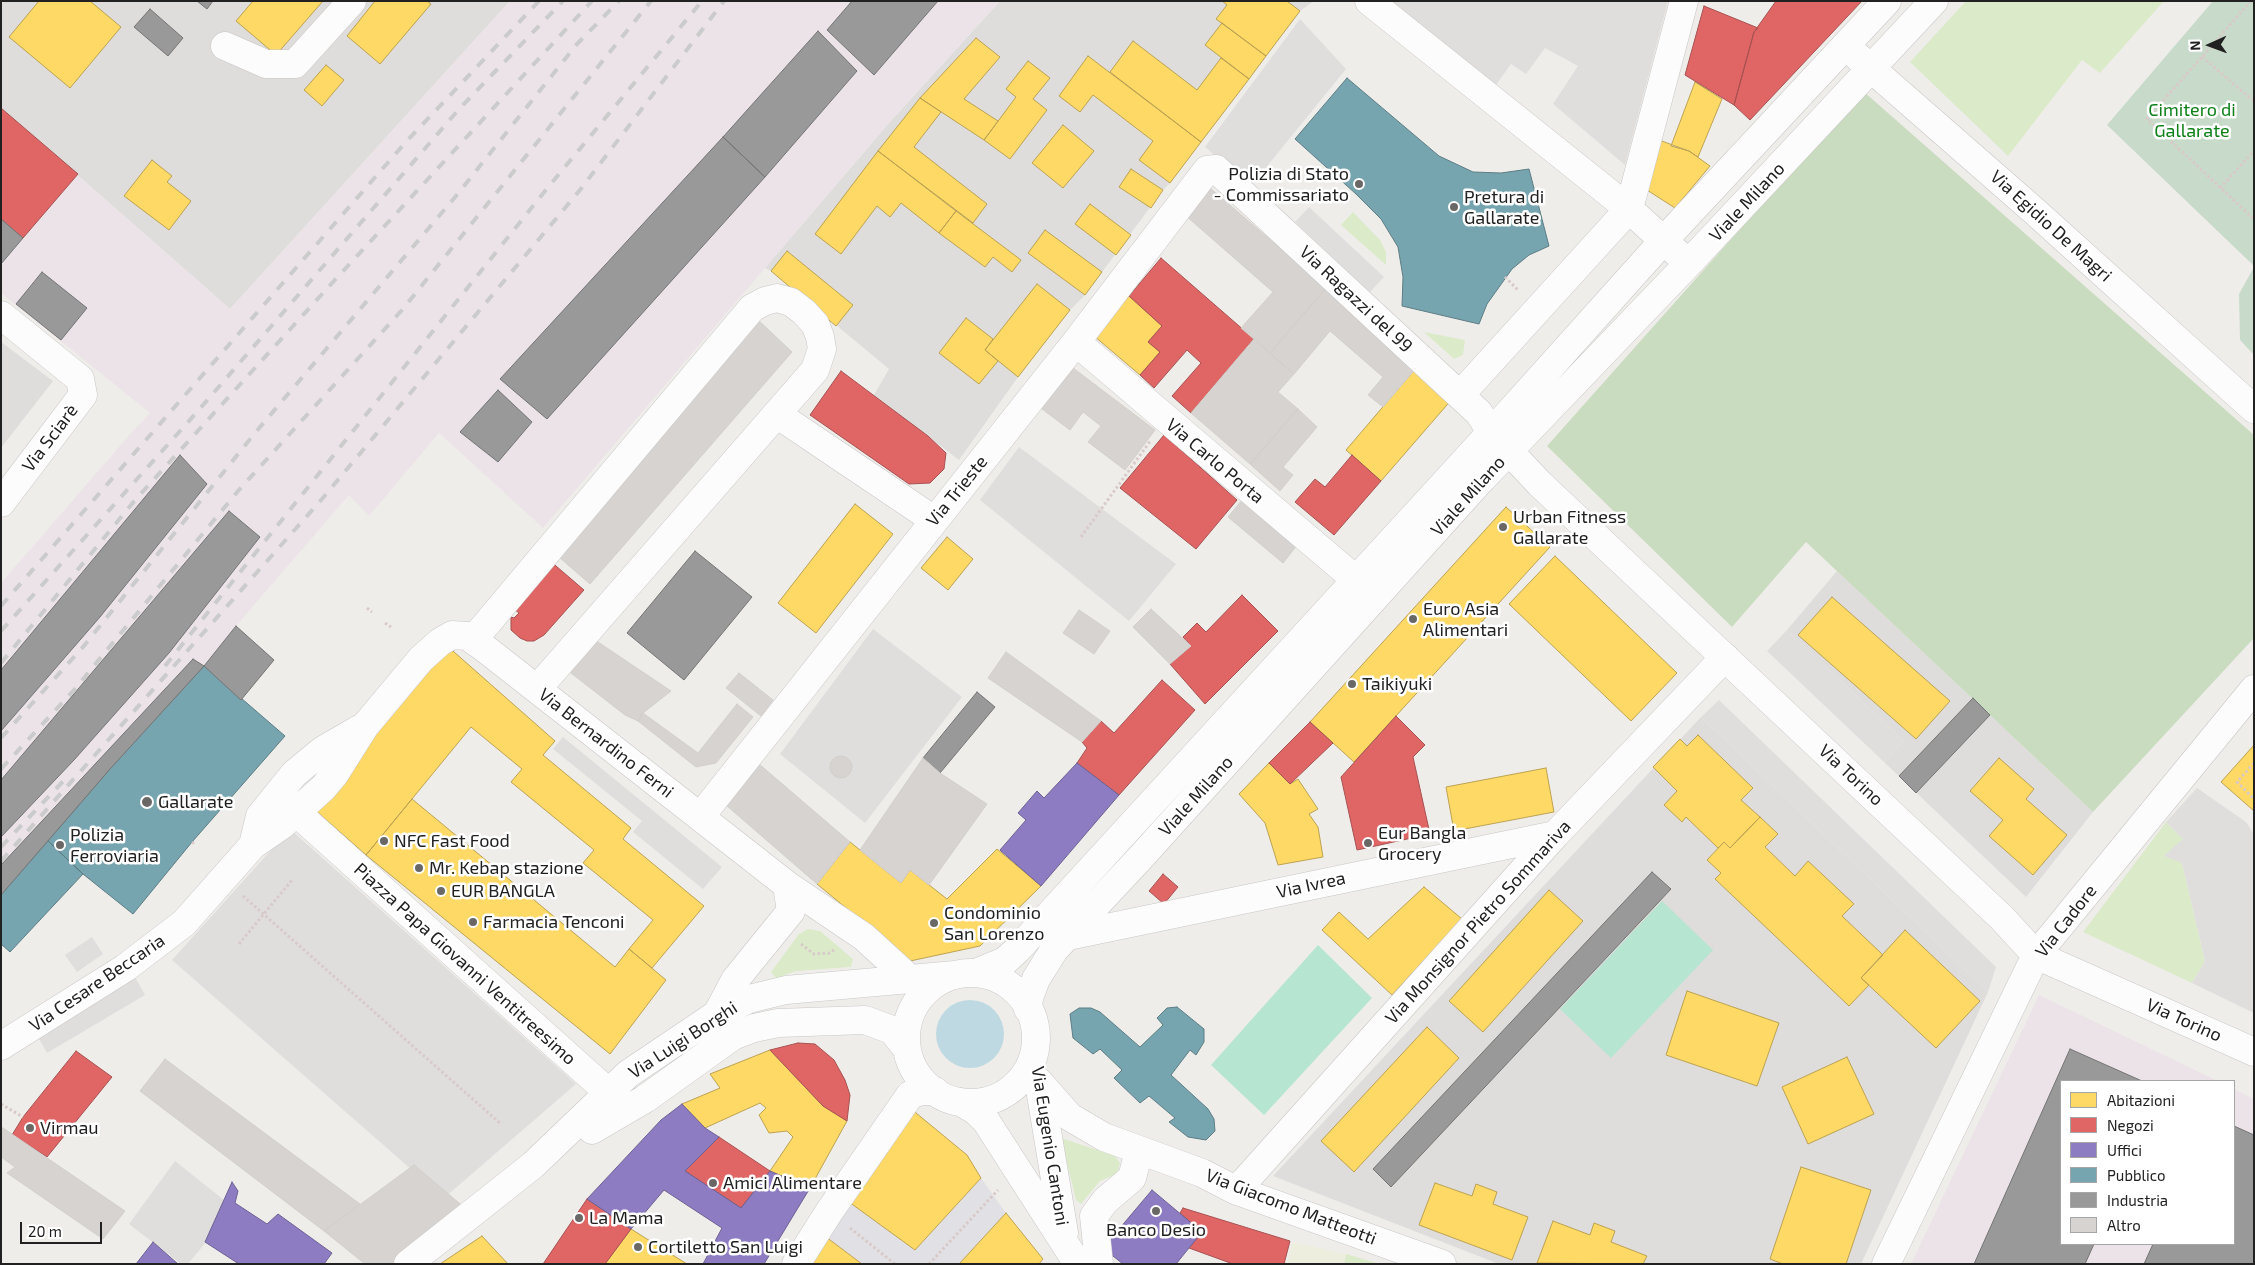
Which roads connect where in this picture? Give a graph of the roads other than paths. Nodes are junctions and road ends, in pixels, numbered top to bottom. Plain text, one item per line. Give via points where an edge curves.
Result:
1 (352, 1) edge
2 (1369, 1) edge
3 (1684, 1) edge
4 (1887, 1) edge
5 (1934, 1) edge
6 (225, 46) dead end
7 (1846, 46) junction
8 (1872, 69) junction
9 (1216, 169) joint
10 (1629, 209) junction
11 (1664, 240) junction
12 (1688, 264) junction
13 (1, 315) edge
14 (1076, 342) junction
15 (1460, 395) junction
16 (2254, 409) edge
17 (778, 415) junction
18 (1500, 441) junction
19 (1, 503) edge
20 (934, 520) junction
21 (1354, 580) junction
22 (473, 640) junction
23 (1725, 657) junction
24 (537, 689) junction
25 (2254, 689) edge
26 (364, 726) junction
27 (297, 813) junction
28 (700, 817) junction
29 (1555, 836) junction
30 (253, 845) junction
31 (787, 885) junction
32 (1068, 936) junction
33 (2036, 955) junction
34 (965, 974) junction
35 (910, 979) junction
36 (1028, 1009) junction
37 (718, 1014) junction
38 (1, 1046) edge
39 (907, 1049) junction
40 (1034, 1049) junction
41 (2254, 1052) edge
42 (1039, 1082) junction
43 (608, 1092) junction
44 (935, 1092) junction
45 (961, 1102) junction
46 (600, 1125) junction
47 (1139, 1151) junction
48 (533, 1166) junction
49 (1235, 1190) junction
50 (1072, 1254) edge
51 (408, 1264) edge
52 (796, 1264) edge
53 (1099, 1264) edge
54 (1442, 1264) edge
55 (1886, 1264) edge

1 - 6 street via 294,64 266,64
2 - 10 street
3 - 10 street
4 - 7 street, Viale Milano
5 - 8 street, Viale Milano
7 - 8 street, Via Egidio De Magri
7 - 11 street, Viale Milano
8 - 12 street, Viale Milano
8 - 16 street, Via Egidio De Magri
9 - 14 street, Via Trieste via 1207,170
9 - 15 street, Via Ragazzi del 99
10 - 11 street
10 - 15 street
11 - 12 street
11 - 18 street, Viale Milano
12 - 18 street, Viale Milano
13 - 19 street, Via Sciarè via 80,379 83,395
14 - 20 street, Via Trieste
14 - 21 street, Via Carlo Porta
15 - 18 street, Via Ragazzi del 99 via 1479,413
17 - 20 street
17 - 22 street via 815,370 822,349 810,318 791,302 778,298 752,308
17 - 24 street
18 - 21 street, Viale Milano
18 - 23 street, Via Torino via 1540,484
18 - 32 street, Viale Milano
20 - 28 street, Via Trieste
21 - 34 street, Viale Milano via 1017,950 1005,961
22 - 24 street, Via Bernardino Ferni
22 - 26 street, Via Bernardino Ferni via 467,636 452,635 440,642 421,659
23 - 29 street, Via Monsignor Pietro Sommariva
23 - 33 street, Via Torino via 2002,918
24 - 28 street, Via Bernardino Ferni
25 - 33 street, Via Cadore
26 - 27 street, Via Cesare Beccaria via 334,775
26 - 30 street via 323,750 294,774 260,816
27 - 30 street, Via Cesare Beccaria
27 - 43 street, Piazza Papa Giovanni Ventitreesimo
28 - 31 street, Via Bernardino Ferni
29 - 32 street, Via Ivrea
29 - 49 street, Via Monsignor Pietro Sommariva
30 - 38 street, Via Cesare Beccaria via 184,923 125,968
31 - 35 street, Via Bernardino Ferni via 864,937
31 - 37 street via 791,911 735,980
32 - 36 street, Viale Milano via 1041,969
33 - 41 street, Via Torino
33 - 55 street, Via Cadore
34 - 35 street, Via Luigi Borghi
34 - 36 street via 990,976 1009,985
34 - 39 street via 932,986 918,1000 908,1024
35 - 37 street, Via Luigi Borghi via 786,990 749,999
36 - 40 street via 1035,1028
37 - 43 street, Via Luigi Borghi via 628,1074
39 - 44 street via 915,1071
39 - 46 street, Via Luigi Borghi via 892,1030 865,1020 754,1028 733,1036 645,1099
40 - 42 street, Via Eugenio Cantoni
40 - 45 street via 1026,1071 1011,1088 985,1101
42 - 47 street, Via Giacomo Matteotti via 1070,1117 1104,1138
42 - 50 street, Via Eugenio Cantoni
43 - 46 street
43 - 48 street, Via Luigi Borghi
44 - 45 street
44 - 52 street via 921,1091 910,1095
45 - 50 street, Via Eugenio Cantoni via 986,1121
46 - 48 street, Via Luigi Borghi
47 - 49 street, Via Giacomo Matteotti via 1202,1173
47 - 53 street via 1132,1178 1105,1201 1094,1216
48 - 51 street, Via Luigi Borghi
49 - 54 street, Via Giacomo Matteotti

